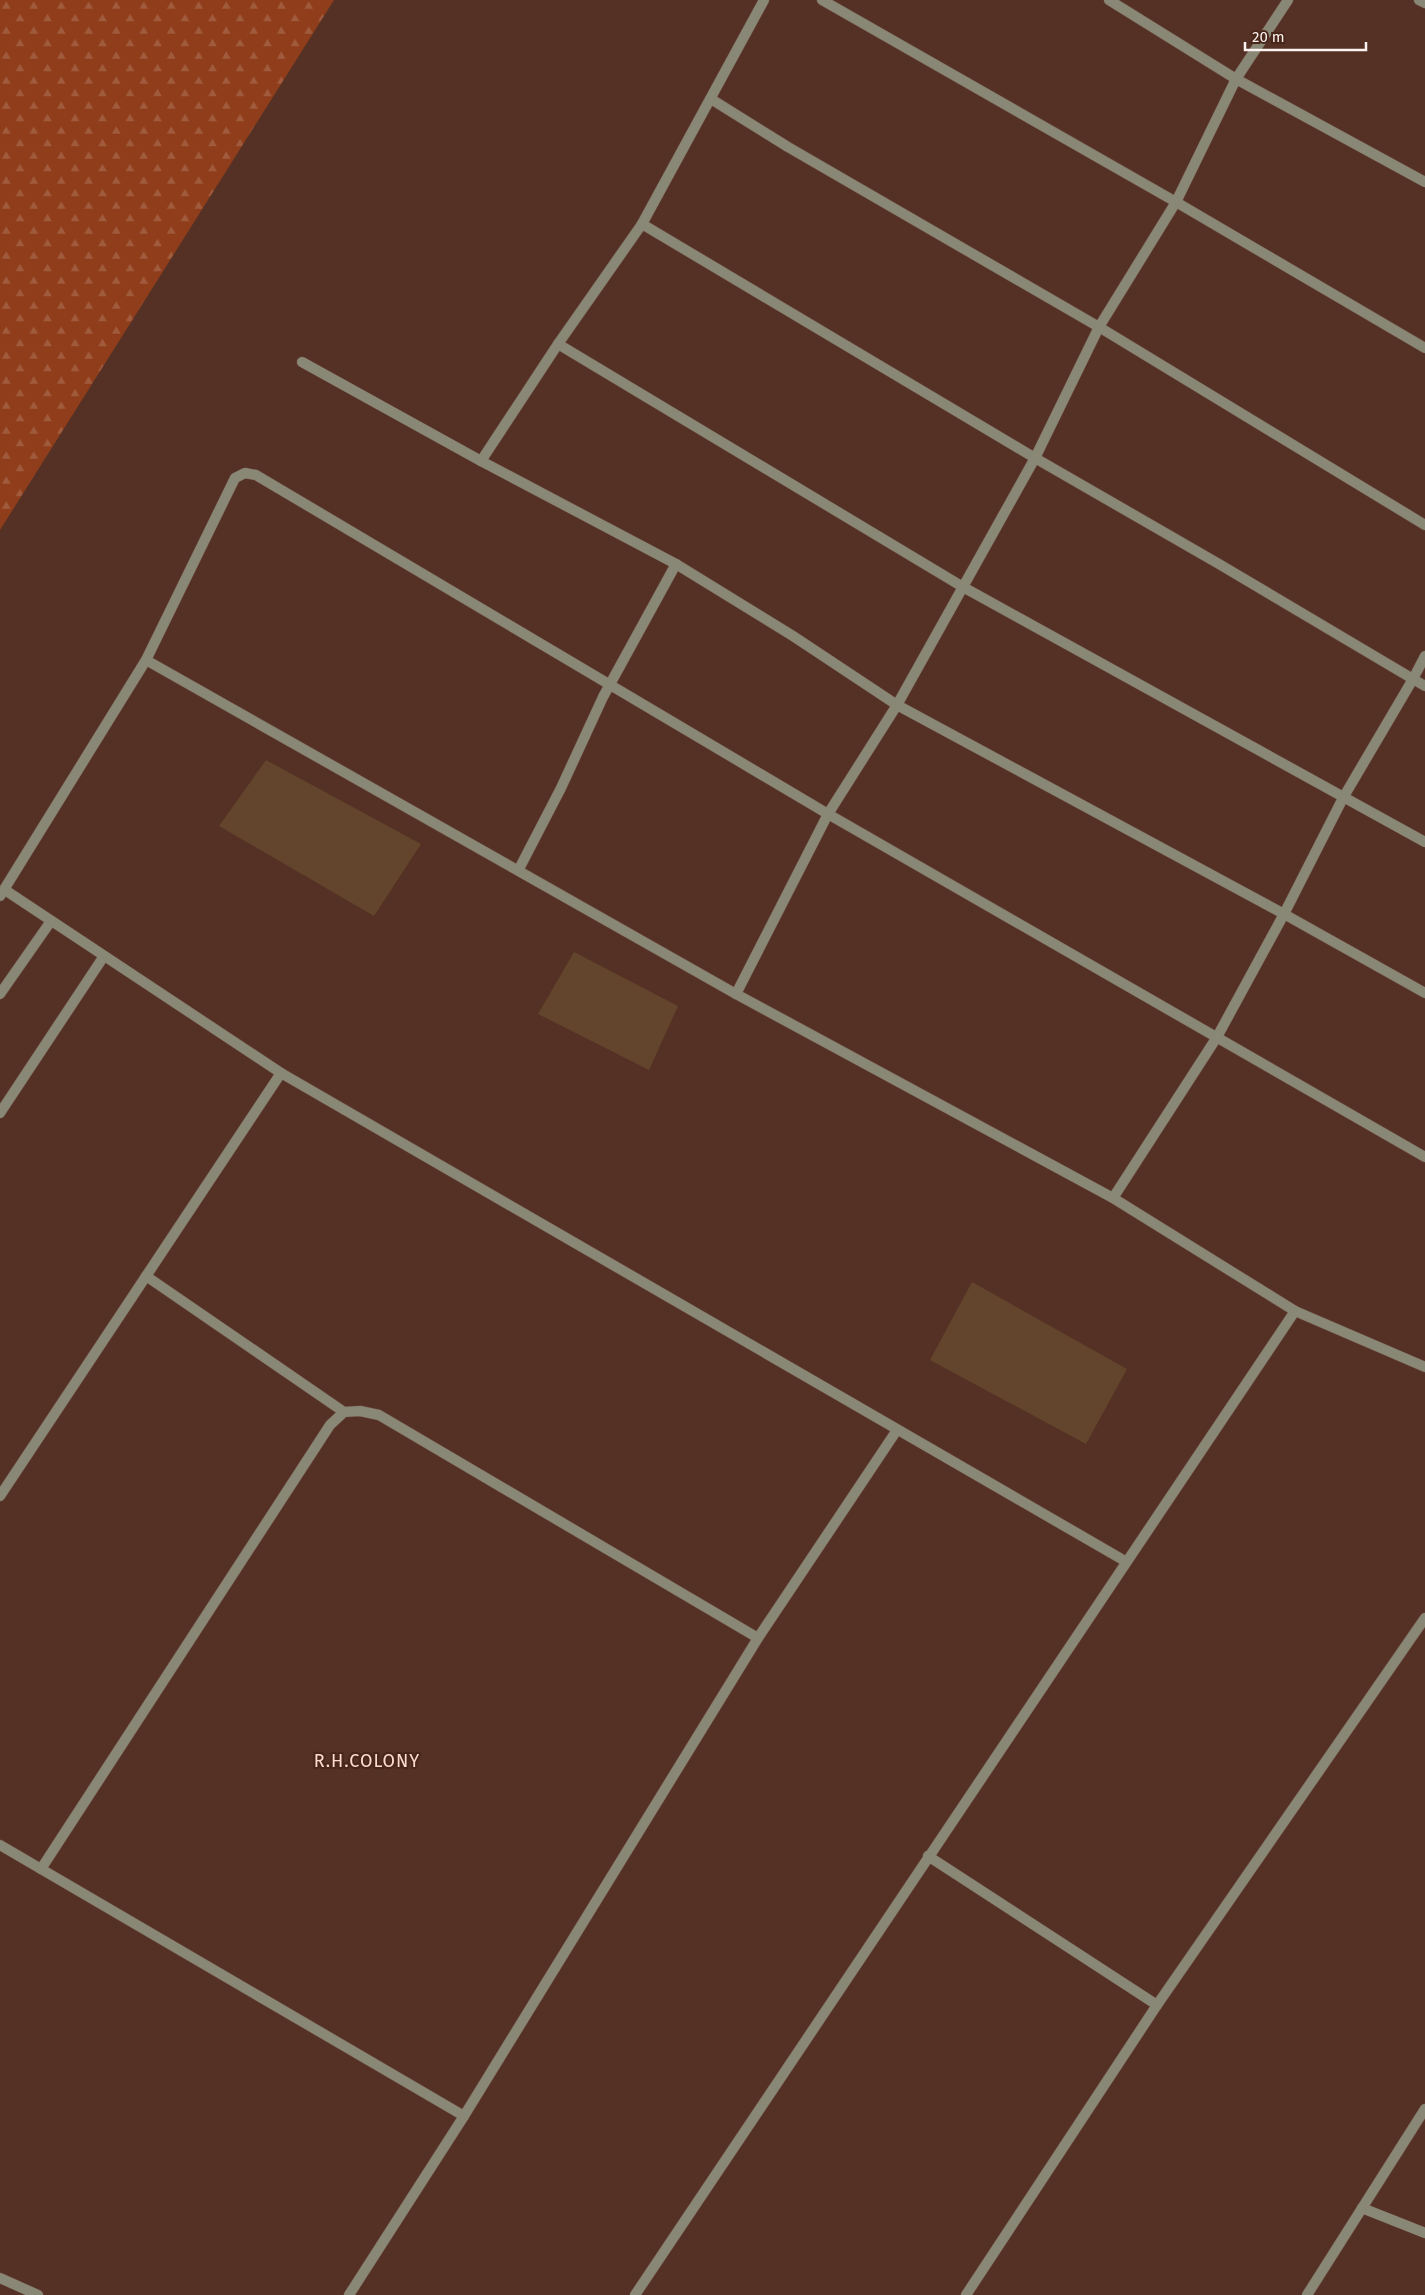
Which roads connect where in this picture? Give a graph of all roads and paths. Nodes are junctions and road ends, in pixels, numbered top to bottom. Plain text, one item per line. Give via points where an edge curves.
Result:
1 (764, 0) edge
2 (822, 0) edge
3 (1109, 0) edge
4 (1288, 0) edge
5 (1419, 0) edge
6 (1425, 4) edge
7 (1236, 79) junction
8 (711, 99) junction
9 (1425, 182) edge
10 (1176, 202) junction
11 (642, 224) junction
12 (1099, 327) junction
13 (558, 344) junction
14 (1425, 348) edge
15 (302, 362) dead end
16 (1035, 458) junction
17 (481, 461) junction
18 (1425, 525) edge
19 (676, 564) junction
20 (963, 587) junction
21 (1425, 656) edge
22 (146, 660) junction
23 (1412, 679) junction
24 (609, 686) junction
25 (1425, 686) edge
26 (897, 705) junction
27 (1344, 798) junction
28 (828, 814) junction
29 (1425, 842) edge
30 (519, 869) junction
31 (2, 893) edge
32 (1284, 914) junction
33 (51, 921) junction
34 (104, 956) junction
35 (1425, 993) edge
36 (0, 994) edge
37 (736, 994) junction
38 (1217, 1037) junction
39 (281, 1073) junction
40 (0, 1113) edge
41 (1425, 1157) edge
42 (1113, 1198) junction
43 (146, 1276) junction
44 (1295, 1311) junction
45 (1425, 1367) edge
46 (344, 1412) junction
47 (897, 1430) junction
48 (0, 1496) edge
49 (1125, 1561) junction
50 (1425, 1618) edge
51 (758, 1638) junction
52 (0, 1845) edge
53 (928, 1856) junction
54 (41, 1869) junction
55 (1157, 2005) junction
56 (1425, 2109) edge
57 (464, 2116) junction
58 (1362, 2208) junction
59 (1425, 2233) edge
60 (0, 2278) edge
61 (38, 2295) edge
62 (349, 2295) edge
63 (635, 2295) edge
64 (966, 2295) edge
65 (1307, 2295) edge

1 - 8 street
2 - 10 street
3 - 7 street
4 - 7 street
5 - 6 street
7 - 9 street
7 - 10 street
8 - 11 street
8 - 12 street via 804,157
10 - 12 street
10 - 14 street
11 - 13 street
11 - 16 street
12 - 16 street
12 - 18 street
13 - 17 street
13 - 20 street
15 - 17 street
16 - 20 street
16 - 23 street
17 - 19 street
19 - 24 street
19 - 26 street
20 - 26 street
20 - 27 street
21 - 23 street
22 - 24 street via 235,478 245,473 256,475
22 - 30 street
22 - 31 street
23 - 25 street
23 - 27 street
24 - 28 street
24 - 30 street via 562,788
26 - 28 street
26 - 32 street
27 - 29 street
27 - 32 street
28 - 37 street
28 - 38 street
30 - 37 street
31 - 33 street
32 - 35 street
32 - 38 street
33 - 34 street
33 - 36 street
34 - 39 street
34 - 40 street
37 - 42 street
38 - 41 street
38 - 42 street
39 - 43 street
39 - 47 street
42 - 44 street
43 - 46 street
43 - 48 street
44 - 45 street
44 - 49 street
46 - 51 street via 360,1410 379,1415
46 - 54 street via 330,1426
47 - 49 street
47 - 51 street
49 - 53 street
50 - 55 street
51 - 57 street
52 - 54 street
53 - 55 street
53 - 63 street
54 - 57 street
55 - 64 street
56 - 58 street
57 - 62 street
58 - 59 street
58 - 65 street
60 - 61 street

